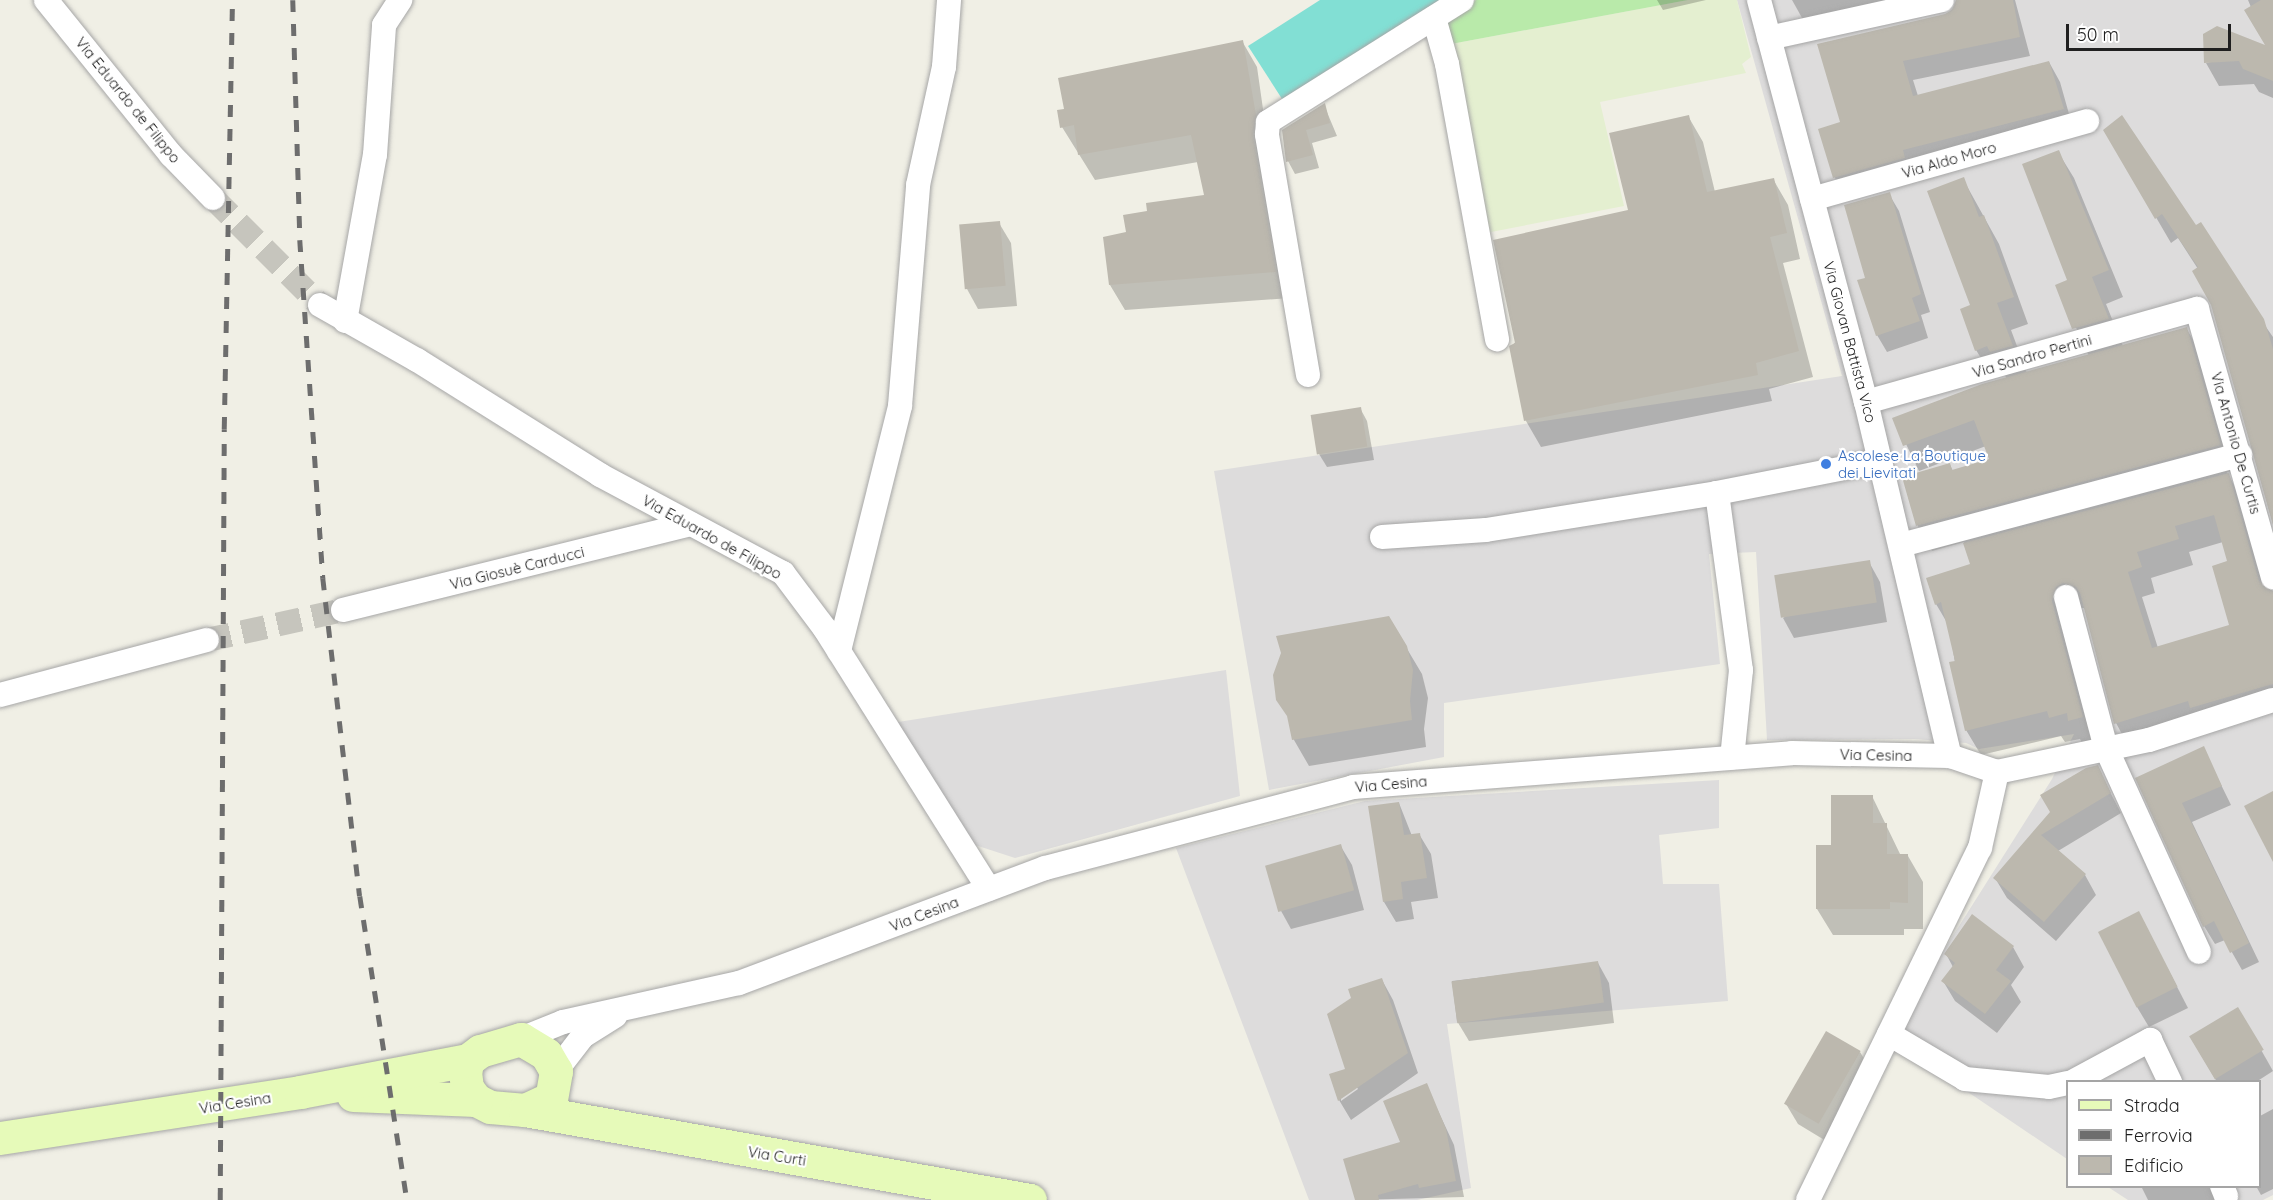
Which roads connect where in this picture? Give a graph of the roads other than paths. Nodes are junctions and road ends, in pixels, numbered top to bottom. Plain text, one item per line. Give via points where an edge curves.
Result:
1 (46, 0) edge
2 (400, 0) edge
3 (949, 0) edge
4 (1462, 0) edge
5 (1759, 0) edge
6 (1942, 0) edge
7 (1888, 6) edge
8 (1434, 18) junction
9 (1769, 38) junction
10 (2087, 121) dead end
11 (213, 198) tunnel mouth
12 (1812, 199) junction
13 (320, 305) tunnel mouth
14 (2197, 309) joint
15 (345, 321) junction
16 (1497, 340) dead end
17 (1308, 375) dead end
18 (1866, 402) junction
19 (2240, 456) junction
20 (1880, 461) junction
21 (1717, 493) junction
22 (691, 524) junction
23 (1382, 537) dead end
24 (1900, 545) junction
25 (2273, 577) edge
26 (2066, 597) dead end
27 (343, 610) tunnel mouth
28 (207, 640) tunnel mouth
29 (839, 651) junction
30 (0, 695) edge
31 (2273, 700) edge
32 (2106, 748) junction
33 (1950, 756) junction
34 (1732, 758) junction
35 (1996, 772) junction
36 (989, 889) junction
37 (2199, 952) dead end
38 (628, 1008) junction
39 (1889, 1034) junction
40 (521, 1039) junction
41 (468, 1060) junction
42 (556, 1078) junction
43 (2076, 1080) edge
44 (2169, 1080) edge
45 (2066, 1083) edge
46 (300, 1092) junction
47 (476, 1100) junction
48 (525, 1110) junction
49 (608, 1127) junction
50 (0, 1138) edge
51 (1030, 1200) edge
52 (1808, 1200) edge

1 - 11 street, Via Eduardo de Filippo via 171,155
2 - 15 street via 384,25 375,155
3 - 29 street via 944,67 918,184 900,406
4 - 8 street
5 - 9 street, Via Giovan Battista Vico
6 - 7 street
7 - 9 street
8 - 16 street via 1447,64
8 - 17 street via 1268,122
9 - 12 street, Via Giovan Battista Vico
10 - 12 street, Via Aldo Moro
12 - 18 street, Via Giovan Battista Vico
13 - 15 street, Via Eduardo de Filippo
14 - 18 street, Via Sandro Pertini
14 - 19 street, Via Antonio De Curtis
15 - 22 street, Via Eduardo de Filippo via 417,360 600,475
18 - 20 street, Via Giovan Battista Vico
19 - 24 street
19 - 25 street, Via Antonio De Curtis
20 - 21 street
20 - 24 street, Via Giovan Battista Vico
21 - 23 street via 1486,530
21 - 34 street via 1741,669
22 - 27 street, Via Giosuè Carducci
22 - 29 street, Via Eduardo de Filippo via 783,573
24 - 33 street, Via Giovan Battista Vico
26 - 32 street
28 - 30 street
29 - 36 street, Via Eduardo de Filippo
31 - 32 street via 2149,740
32 - 35 street
32 - 37 street
33 - 34 street, Via Cesina via 1792,753
33 - 35 street, Via Cesina
34 - 36 street, Via Cesina via 1353,787 1045,868
35 - 39 street via 1980,848
36 - 38 street, Via Cesina via 739,983
38 - 40 street via 563,1022
38 - 42 street, Via Cesina via 583,1036
39 - 45 street via 1965,1079 2049,1087
39 - 52 street
40 - 41 main road, Via Cesina via 480,1051
40 - 42 main road via 546,1054
41 - 46 main road, Via Cesina
41 - 47 main road via 467,1088
42 - 48 main road, Via Cesina via 551,1098
42 - 49 main road
43 - 44 street via 2150,1040
46 - 47 main road
46 - 50 main road, Via Cesina
47 - 48 main road via 490,1107
48 - 49 main road, Via Curti
49 - 51 main road, Via Curti

